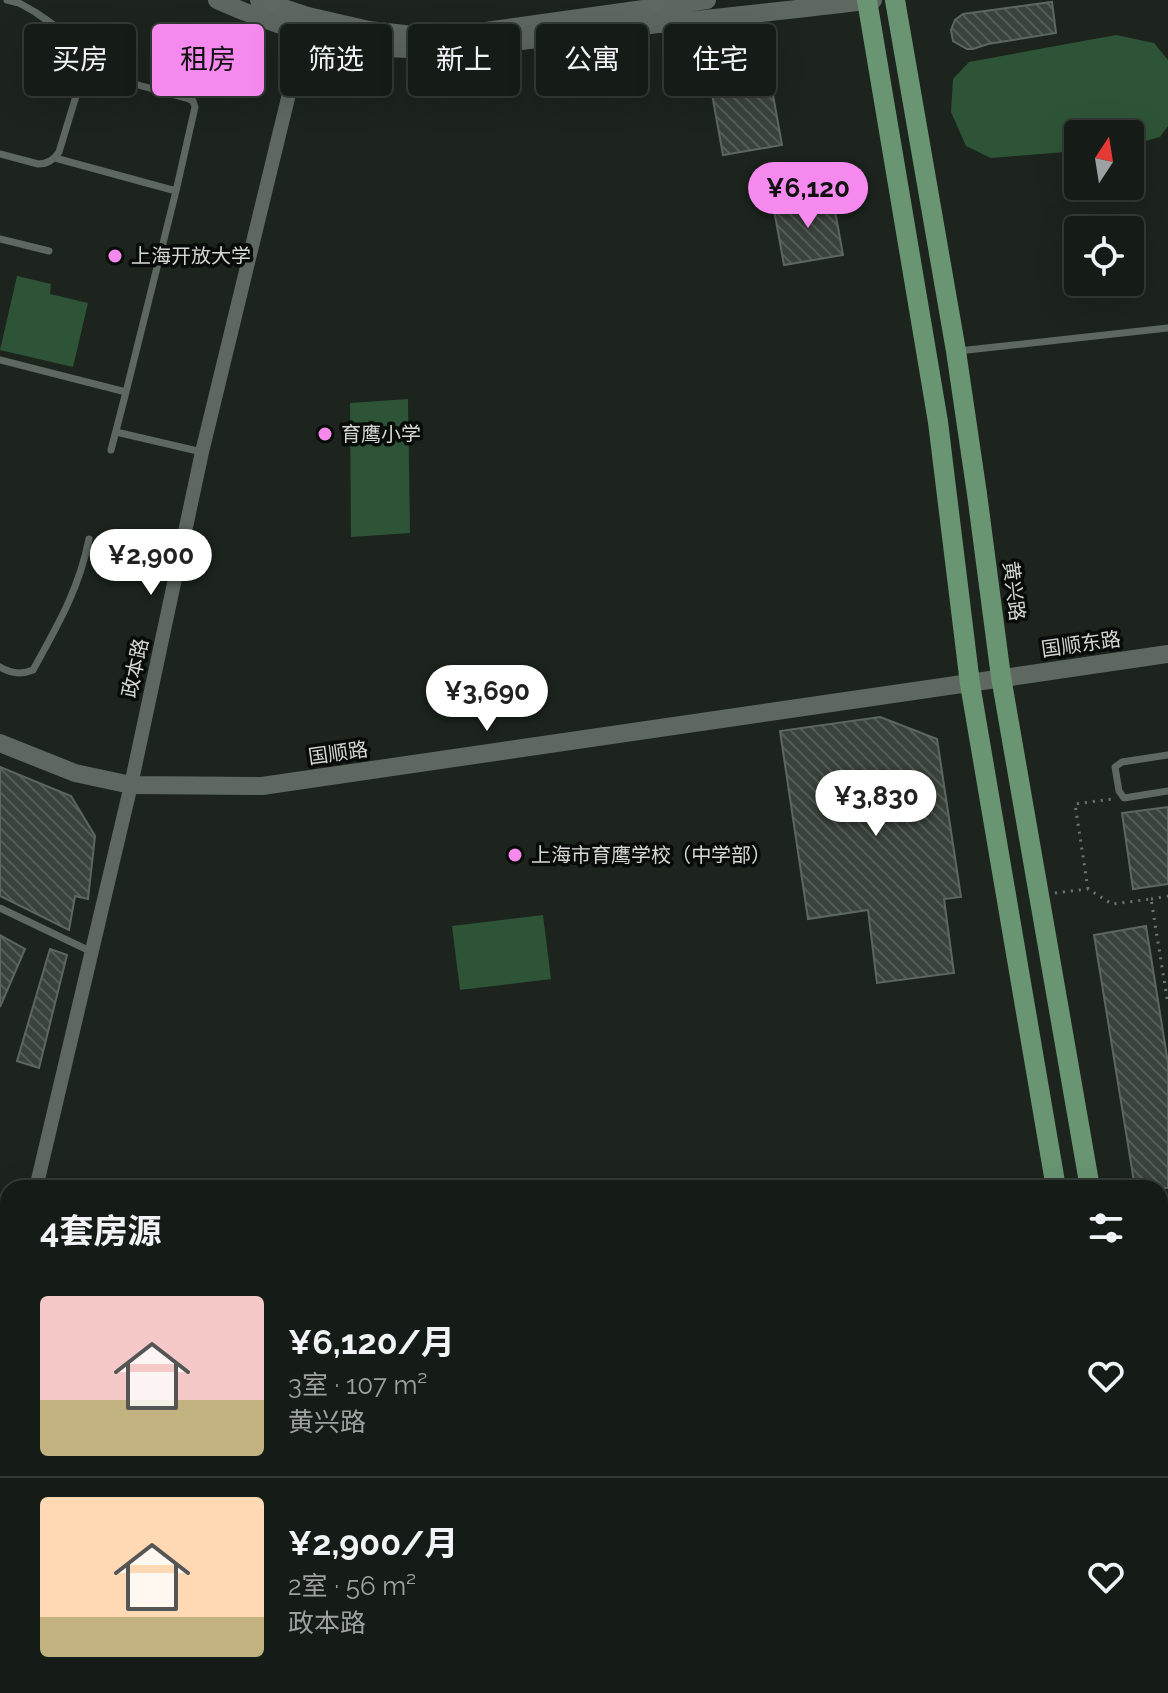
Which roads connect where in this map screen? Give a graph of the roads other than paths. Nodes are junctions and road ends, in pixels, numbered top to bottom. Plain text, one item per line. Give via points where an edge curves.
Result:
1 (7, 0) edge
2 (217, 0) edge
3 (259, 0) edge
4 (707, 0) edge
5 (867, 0) edge
6 (873, 0) edge
7 (895, 0) edge
8 (308, 19) junction
9 (52, 24) edge
10 (136, 84) edge
11 (76, 96) edge
12 (0, 154) edge
13 (55, 158) junction
14 (176, 191) junction
15 (0, 239) edge
16 (49, 251) dead end
17 (1168, 328) edge
18 (956, 351) junction
19 (0, 360) edge
20 (126, 392) junction
21 (116, 432) junction
22 (111, 450) dead end
23 (202, 452) junction
24 (89, 539) dead end
25 (1168, 654) edge
26 (0, 667) edge
27 (1001, 677) junction
28 (970, 684) junction
29 (0, 743) edge
30 (1168, 755) edge
31 (131, 785) junction
32 (1168, 791) edge
33 (0, 908) edge
34 (92, 952) junction
35 (38, 1180) edge
36 (1055, 1180) edge
37 (1089, 1180) edge

1 - 9 lane
2 - 8 street via 259,19
3 - 8 street
4 - 8 street via 422,36
5 - 6 street
5 - 8 street via 465,48 359,45
5 - 28 main road via 938,422
7 - 18 main road, 黄兴路
8 - 23 street, 政本路
10 - 14 lane via 193,101
11 - 13 lane
12 - 13 lane via 38,164
13 - 14 lane
14 - 20 lane
15 - 16 lane
17 - 18 lane
18 - 27 main road, 黄兴路
19 - 20 lane
20 - 21 lane
21 - 22 lane
21 - 23 lane
23 - 31 street, 政本路
24 - 26 lane via 73,595 33,670 20,674
25 - 27 street, 国顺东路
27 - 28 street, 国顺东路
27 - 37 main road, 黄兴路
28 - 31 street, 国顺路 via 262,786
28 - 36 main road
29 - 31 street, 国顺路 via 75,773
30 - 32 lane via 1115,767 1124,798
31 - 34 street, 政本路
33 - 34 lane
34 - 35 street, 政本路

